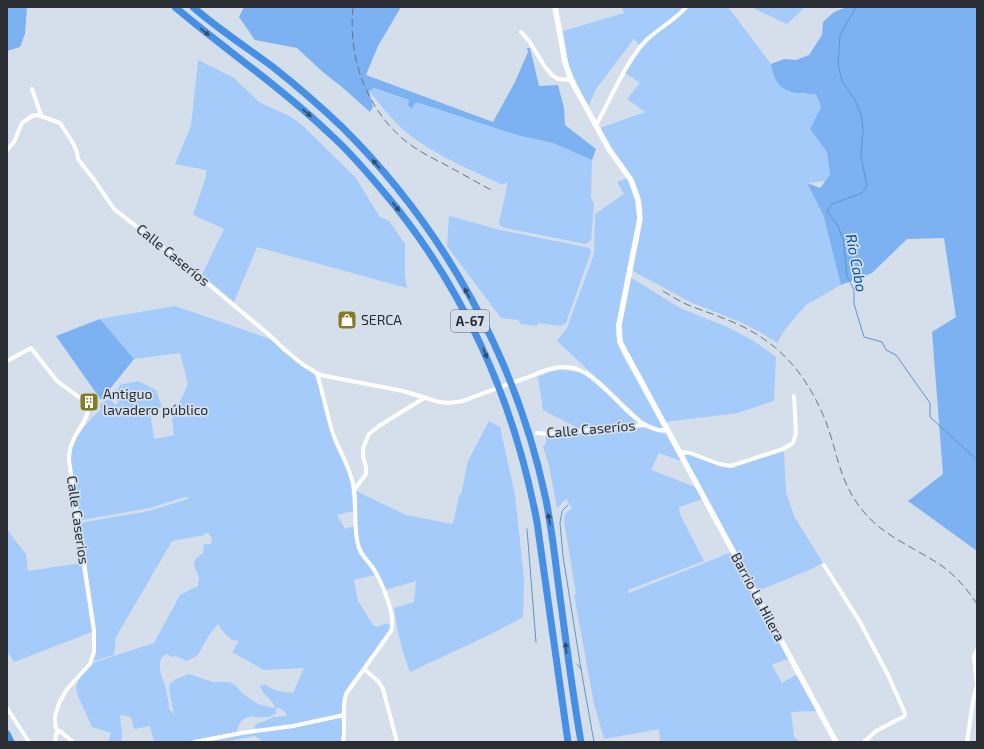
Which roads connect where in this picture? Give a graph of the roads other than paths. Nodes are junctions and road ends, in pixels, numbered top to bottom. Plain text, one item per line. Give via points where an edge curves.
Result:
1 (175, 7) edge
2 (193, 7) edge
3 (555, 7) edge
4 (686, 7) edge
5 (521, 32) dead end
6 (571, 80) junction
7 (32, 89) dead end
8 (41, 116) junction
9 (596, 125) junction
10 (7, 150) edge
11 (7, 361) edge
12 (317, 374) junction
13 (794, 396) dead end
14 (424, 398) junction
15 (644, 425) junction
16 (667, 430) junction
17 (537, 433) dead end
18 (679, 452) junction
19 (354, 490) junction
20 (824, 565) dead end
21 (547, 603) junction
22 (977, 650) edge
23 (364, 669) junction
24 (7, 708) edge
25 (344, 715) junction
26 (58, 732) junction
27 (7, 734) edge
28 (11, 742) edge
29 (29, 742) edge
30 (55, 742) edge
31 (73, 742) edge
32 (195, 742) edge
33 (343, 742) edge
34 (397, 742) edge
35 (563, 742) edge
36 (568, 742) edge
37 (582, 742) edge
38 (836, 742) edge
39 (864, 742) edge
40 (967, 742) edge

1 -> 21 highway, A-67 via 280,89 344,147 398,209 451,286 481,343 517,438 536,515
37 -> 2 highway, A-67 via 570,675 550,524 535,454 507,374 461,280 415,210 346,131 293,84
3 - 6 street, Barrio La Hilera via 565,62
4 - 9 street via 641,46
5 - 6 street via 555,78
6 - 9 street, Barrio La Hilera
7 - 8 street
8 - 10 street via 32,116 25,120
8 - 12 street, Calle Caseríos via 60,123 75,147 78,159 114,209 166,248 285,350
9 - 16 street, Barrio La Hilera via 631,180 638,200 640,219 619,325 620,342
11 - 26 street, Calle Caserios via 31,348 57,381 80,398 88,408 86,417 73,440 69,460 95,642 90,664 62,696 55,717
12 - 14 street, Calle Caseríos via 403,391
12 - 19 street via 332,429 349,469
13 - 18 street via 796,433 793,443 783,450 731,466
14 - 15 street, Calle Caseríos via 450,403 557,367 571,368 592,377
14 - 19 street via 369,434 363,448 366,474
15 - 16 street, Calle Caseríos
15 - 17 street, Calle Caseríos
16 - 18 street, Barrio La Hilera
18 - 38 street, Barrio La Hilera
19 - 23 street via 359,547 377,575 389,605 393,625
20 - 39 street via 888,675 905,713 903,717 876,731
21 - 35 highway
21 - 36 highway, A-67
22 - 40 street via 974,656 977,685
23 - 25 street via 346,694
23 - 34 street via 383,689
24 - 29 street
25 - 32 street
25 - 33 street
26 - 30 street, Calle Caserios
26 - 31 street via 62,732
27 - 28 highway

